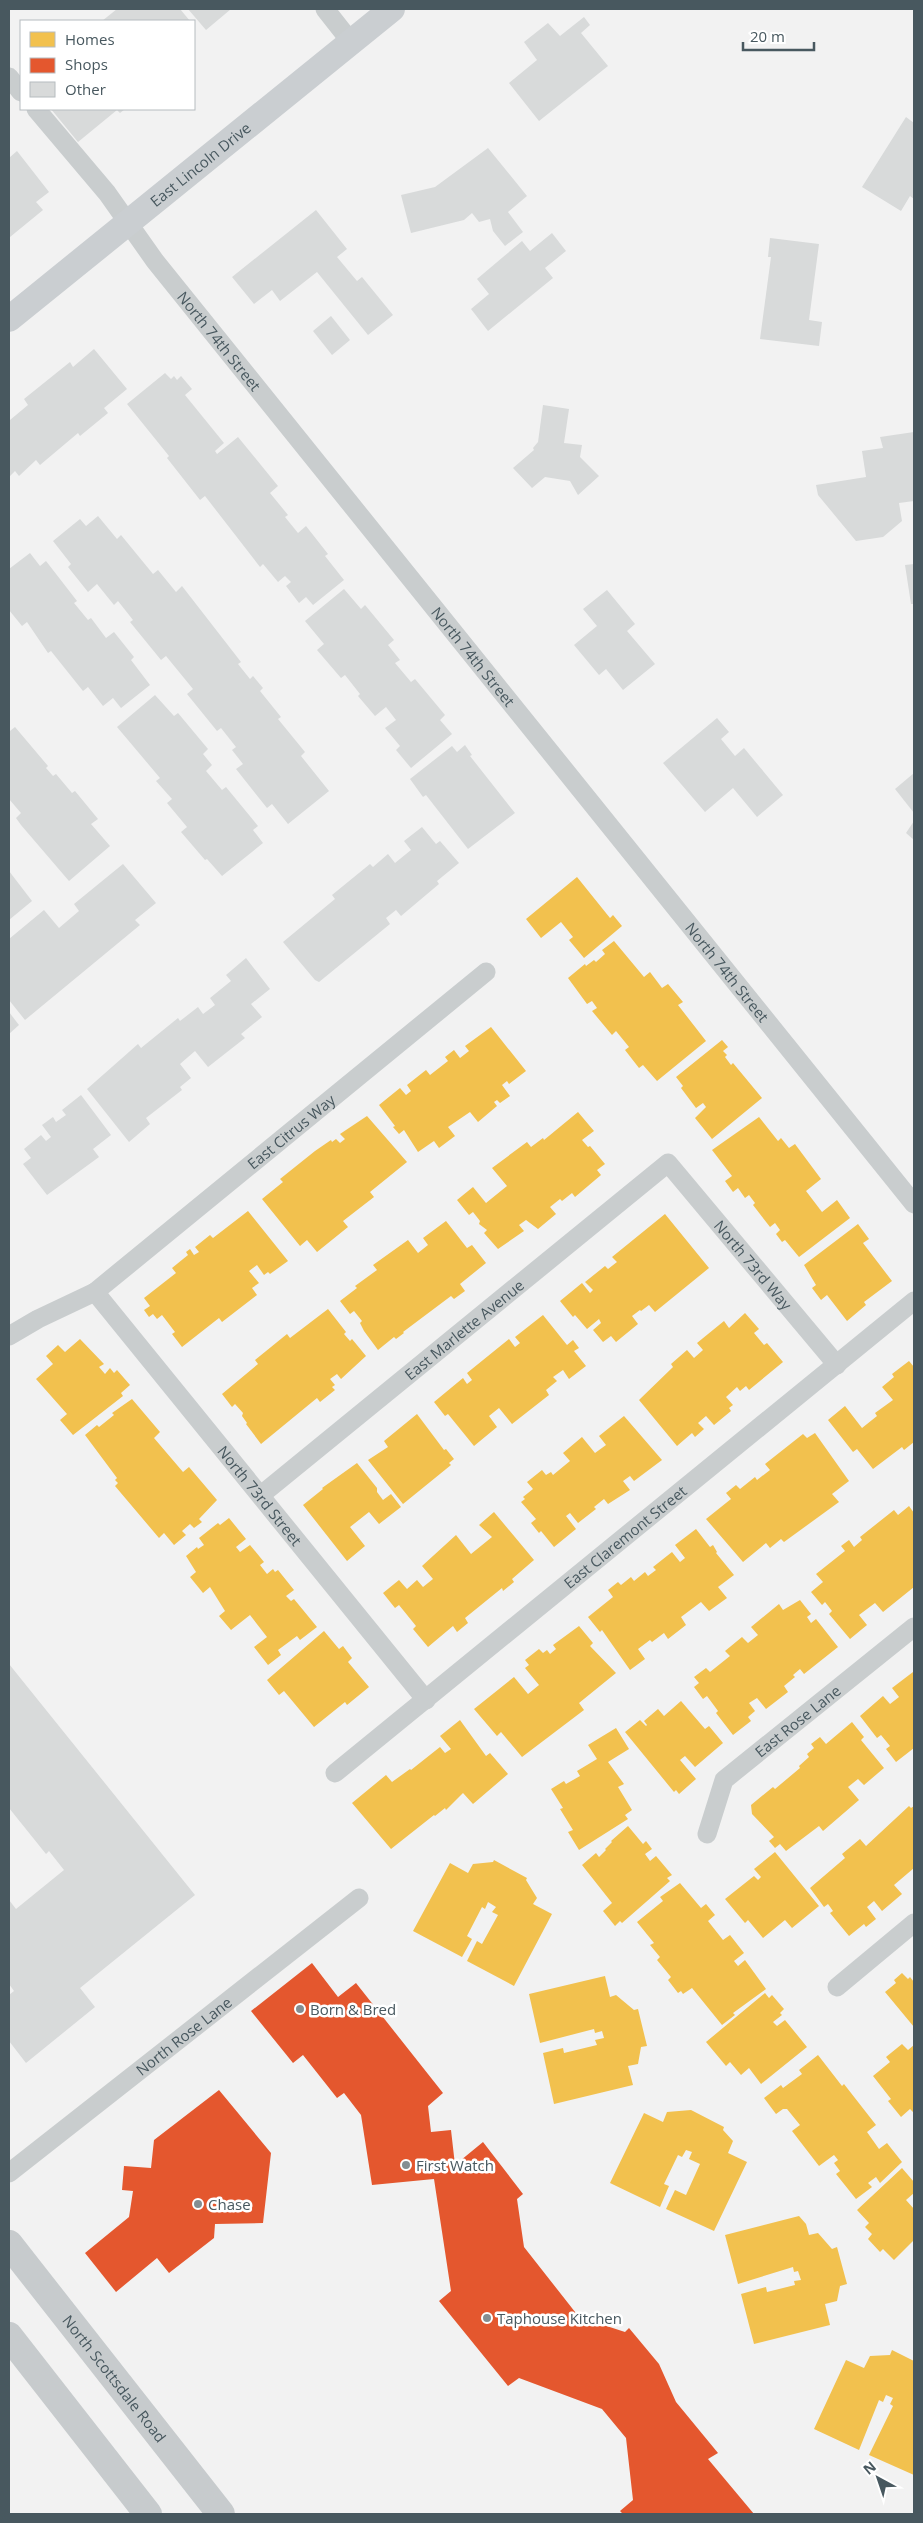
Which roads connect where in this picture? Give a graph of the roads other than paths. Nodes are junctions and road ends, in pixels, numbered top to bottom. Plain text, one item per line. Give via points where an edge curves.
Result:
1 (324, 9) edge
2 (379, 13) edge
3 (351, 42) junction
4 (9, 77) edge
5 (20, 91) edge
6 (37, 110) edge
7 (129, 224) junction
8 (9, 319) edge
9 (486, 972) dead end
10 (668, 1163) joint
11 (914, 1204) edge
12 (95, 1292) junction
13 (914, 1301) edge
14 (9, 1336) edge
15 (837, 1365) junction
16 (261, 1495) junction
17 (914, 1627) edge
18 (426, 1700) junction
19 (335, 1773) dead end
20 (707, 1834) dead end
21 (359, 1898) dead end
22 (914, 1923) edge
23 (838, 1987) dead end
24 (9, 2173) edge
25 (9, 2244) edge
26 (9, 2336) edge
27 (148, 2514) edge
28 (221, 2514) edge

1 - 3 street
2 - 3 main road, East Lincoln Drive
3 - 7 main road, East Lincoln Drive
4 - 5 street
6 - 7 street, North 74th Street via 107,192
7 - 8 main road, East Lincoln Drive
7 - 11 street, North 74th Street
9 - 12 street, East Citrus Way
10 - 15 street, North 73rd Way
10 - 16 street, East Marlette Avenue
12 - 14 street, East Citrus Way
12 - 16 street, North 73rd Street
13 - 15 street, East Claremont Street
15 - 18 street, East Claremont Street
16 - 18 street, North 73rd Street
17 - 20 street, East Rose Lane via 724,1780
18 - 19 street, East Claremont Street
21 - 24 street, North Rose Lane
22 - 23 street
25 - 28 main road, North Scottsdale Road
26 - 27 main road

